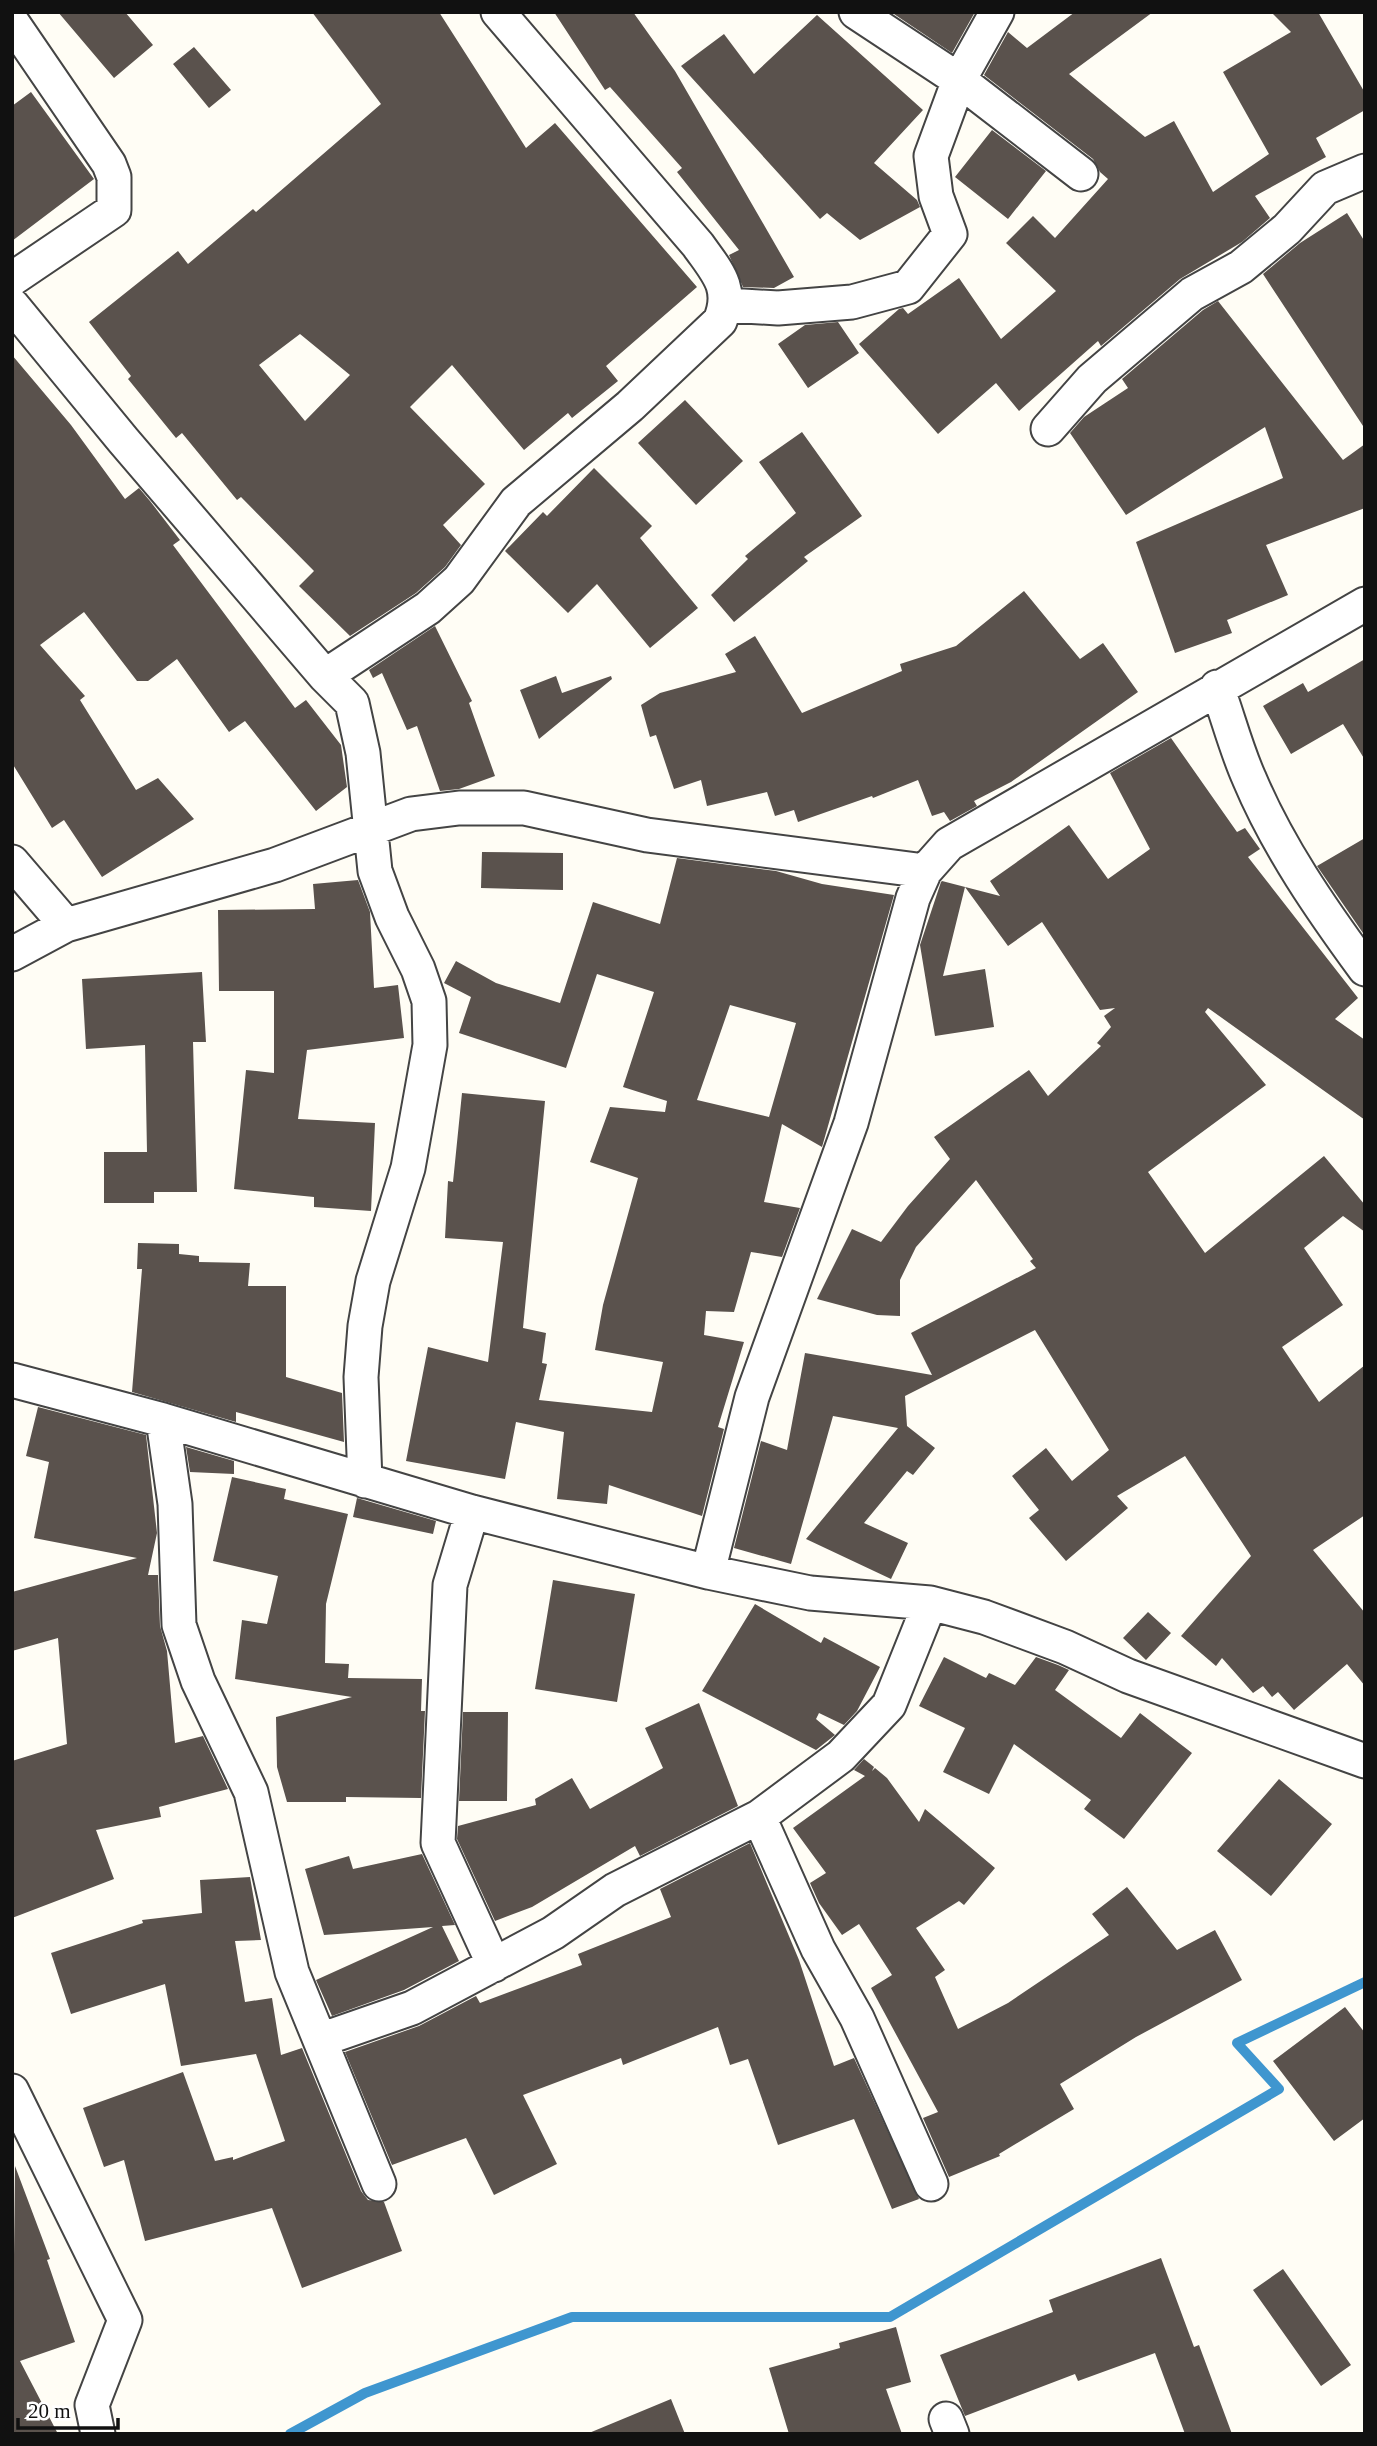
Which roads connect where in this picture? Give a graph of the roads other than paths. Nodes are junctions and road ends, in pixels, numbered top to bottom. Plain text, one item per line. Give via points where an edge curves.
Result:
1 (498, 12) edge
2 (856, 12) edge
3 (997, 12) edge
4 (12, 22) edge
5 (959, 80) junction
6 (1365, 170) edge
7 (1081, 174) dead end
8 (12, 279) edge
9 (12, 304) edge
10 (727, 305) junction
11 (1048, 429) dead end
12 (1365, 604) edge
13 (325, 676) junction
14 (1217, 687) junction
15 (369, 830) junction
16 (12, 863) edge
17 (925, 871) junction
18 (66, 925) junction
19 (12, 954) edge
20 (1365, 970) edge
21 (12, 1380) edge
22 (163, 1420) junction
23 (365, 1481) junction
24 (472, 1512) junction
25 (708, 1572) junction
26 (930, 1603) junction
27 (1365, 1761) edge
28 (759, 1817) junction
29 (494, 1965) junction
30 (320, 2040) junction
31 (12, 2091) edge
32 (379, 2183) dead end
33 (931, 2183) dead end
34 (98, 2434) edge

1 - 10 street via 698,245 718,273
2 - 5 street
3 - 5 street
4 - 8 street via 109,164 116,192 114,210
5 - 7 street
5 - 10 street via 932,156 936,196 950,234 908,287 852,302 778,308
6 - 11 street via 1325,188 1287,229 1241,267 1192,294 1093,379
9 - 13 street
10 - 13 street via 720,321 630,406 516,502 459,580 428,608
12 - 14 street
13 - 15 street via 352,703 363,753
14 - 17 street via 949,844
14 - 20 street via 1248,777 1278,837
15 - 17 street via 411,814 524,808 647,835
15 - 18 street via 275,865
15 - 23 street via 375,871 429,1001 430,1045 408,1168 373,1280 366,1326 360,1377
16 - 18 street
17 - 25 street via 913,898 851,1123 752,1397
18 - 19 street
21 - 22 street
22 - 23 street
22 - 30 street via 175,1504 179,1625 198,1681 251,1791 292,1972
23 - 24 street
24 - 25 street
24 - 29 street via 450,1585 438,1843
25 - 26 street via 810,1593
26 - 27 street via 996,1621 1128,1676
26 - 28 street via 889,1704 841,1756
28 - 29 street via 615,1889 553,1933
28 - 33 street
29 - 30 street via 412,2008
30 - 32 street
31 - 34 street via 125,2320 92,2405

